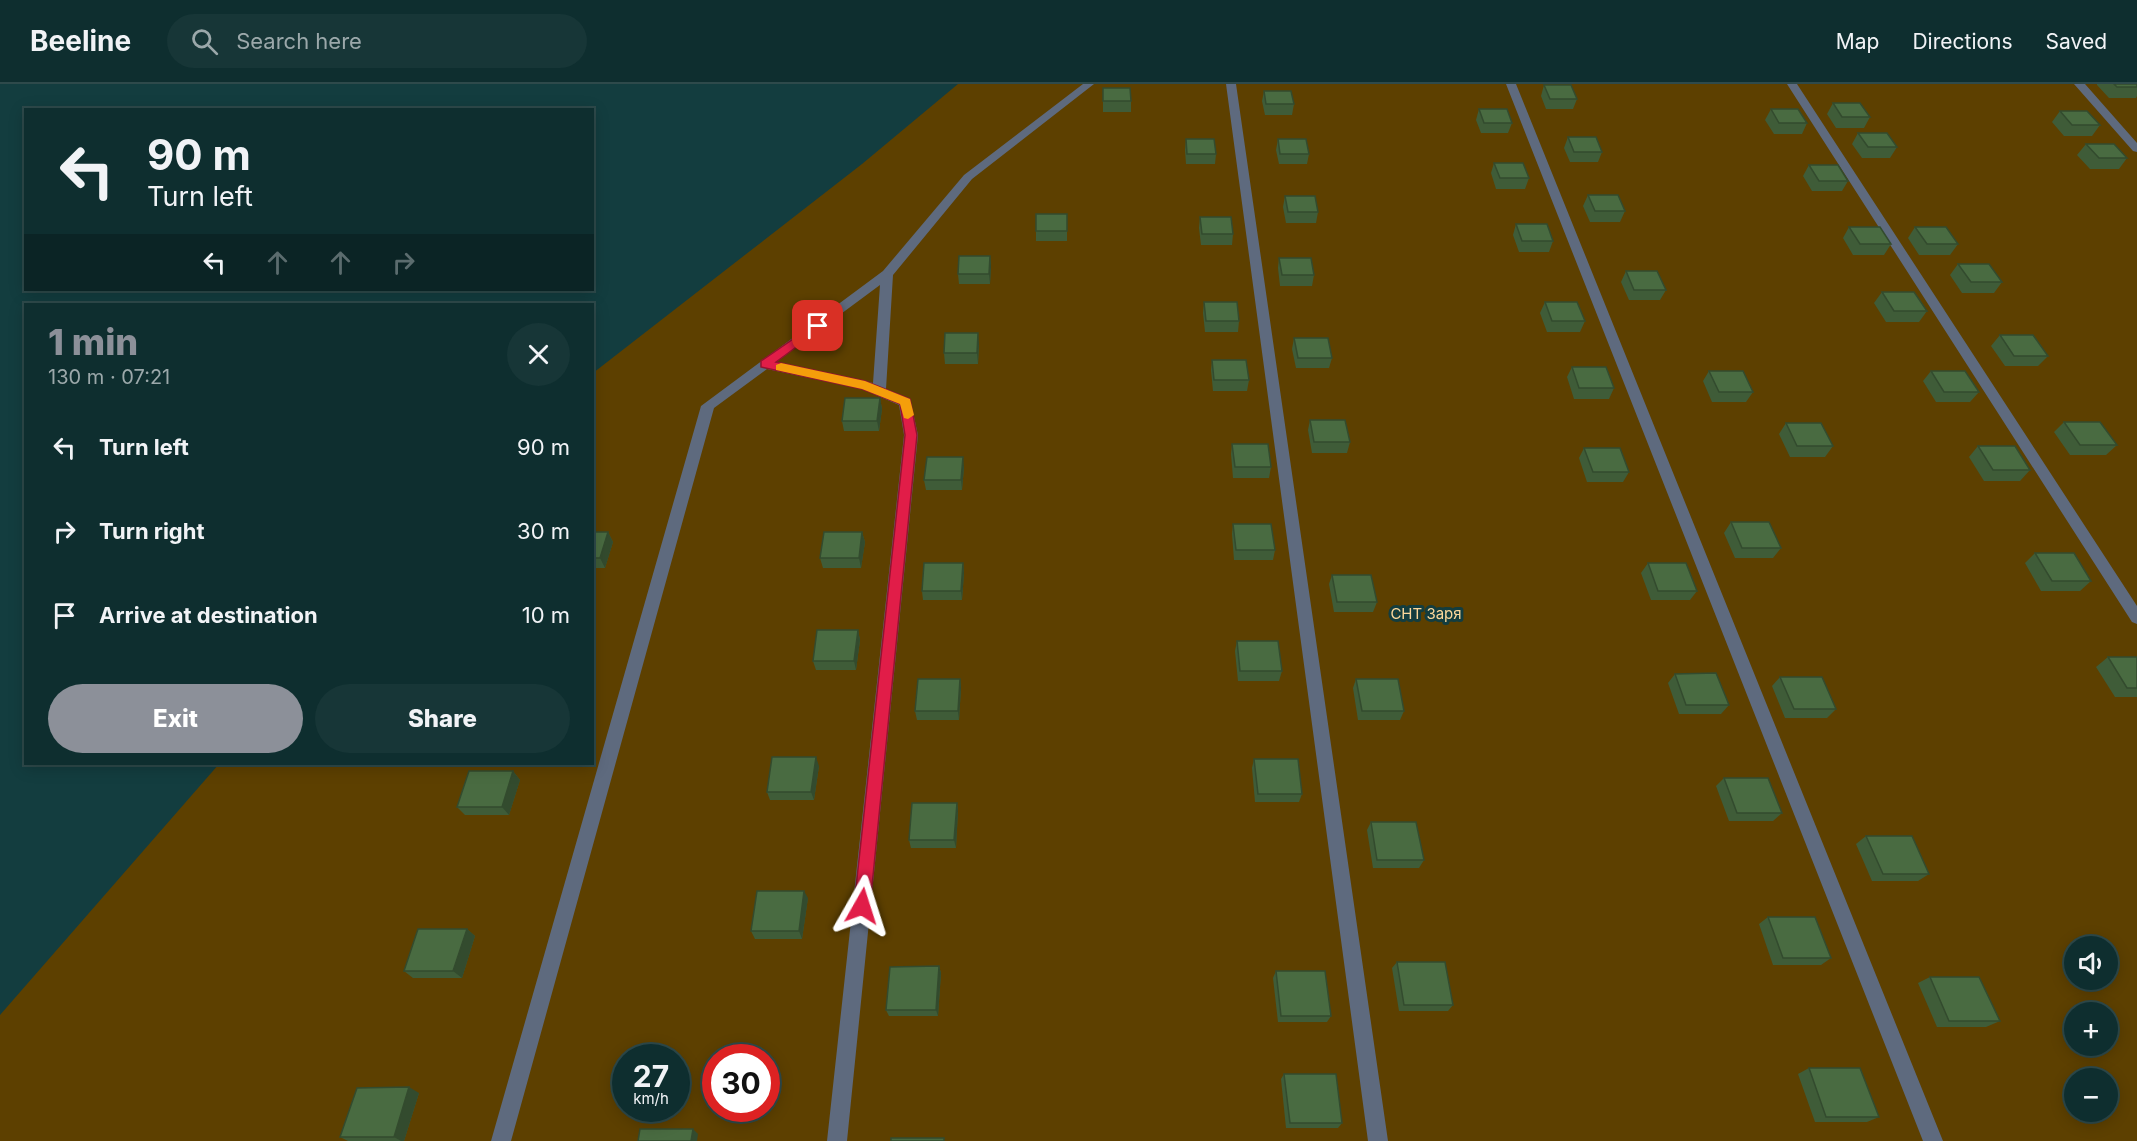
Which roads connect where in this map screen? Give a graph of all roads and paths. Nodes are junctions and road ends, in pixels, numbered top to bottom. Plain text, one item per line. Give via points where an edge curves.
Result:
1 (1089, 84) edge
2 (1231, 84) edge
3 (1511, 84) edge
4 (1792, 84) edge
5 (2079, 84) edge
6 (2137, 149) edge
7 (887, 274) junction
8 (765, 364) junction
9 (879, 391) junction
10 (2137, 618) edge
11 (501, 1141) edge
12 (837, 1141) edge
13 (1378, 1141) edge
14 (1934, 1141) edge

1 - 7 street via 968,177
2 - 13 street
3 - 14 street
4 - 10 street
5 - 6 street
7 - 8 street
7 - 9 street
8 - 9 street
8 - 11 street via 708,406
9 - 12 street via 905,402 911,435

